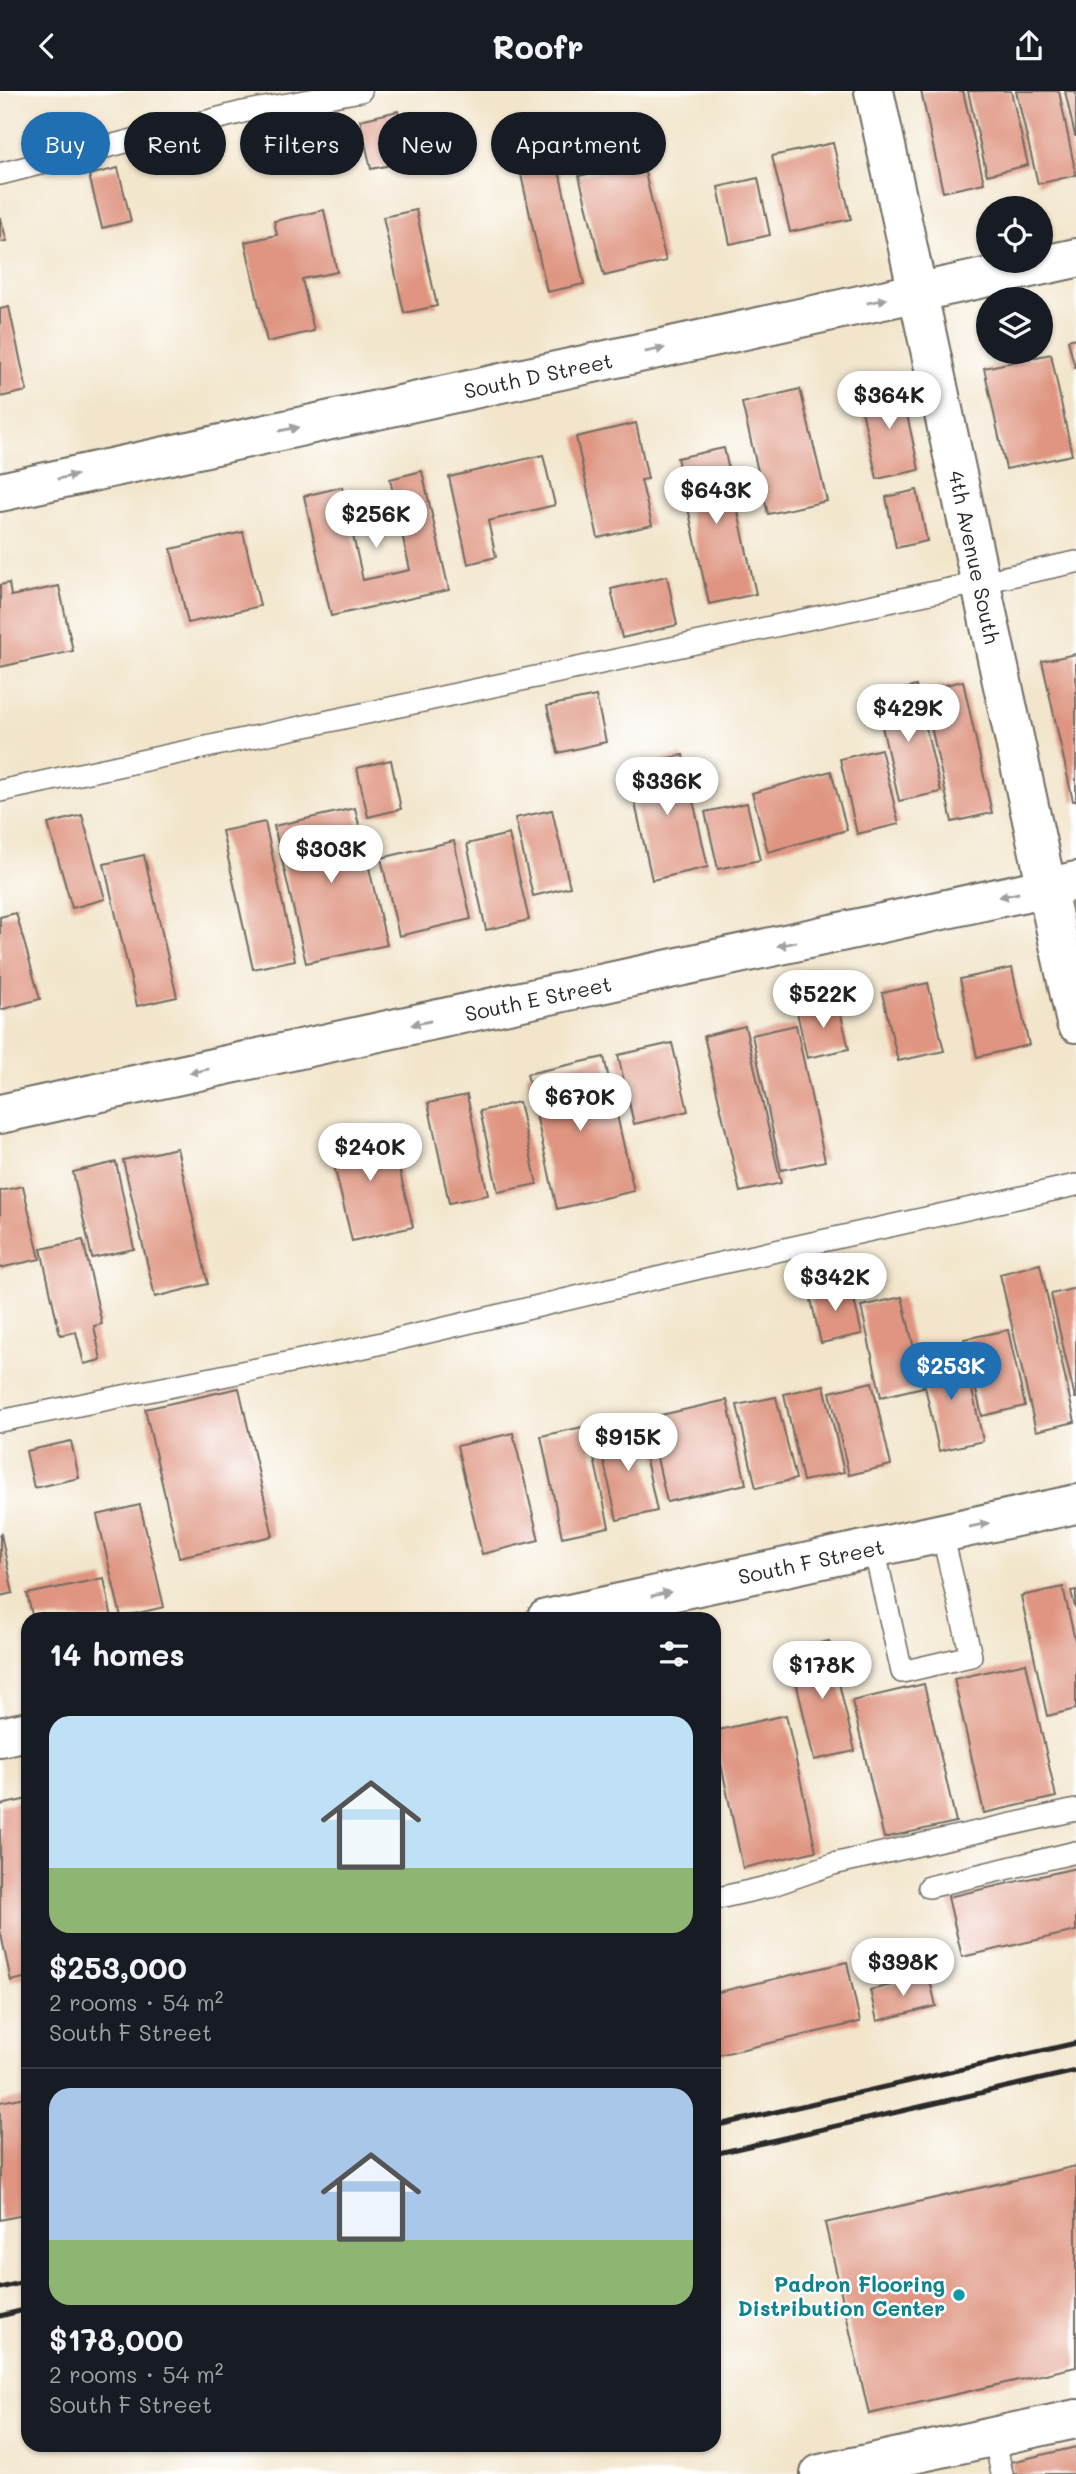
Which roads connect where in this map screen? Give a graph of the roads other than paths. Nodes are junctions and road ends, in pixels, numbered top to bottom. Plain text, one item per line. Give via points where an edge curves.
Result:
1 (361, 91) edge
2 (874, 91) edge
3 (0, 174) edge
4 (1076, 258) edge
5 (918, 293) junction
6 (0, 492) edge
7 (1076, 562) edge
8 (980, 582) junction
9 (0, 792) edge
10 (1061, 884) edge
11 (1076, 1023) edge
12 (0, 1114) edge
13 (1076, 1185) edge
14 (0, 1421) edge
15 (1076, 1504) edge
16 (942, 1532) junction
17 (874, 1548) junction
18 (578, 1612) edge
19 (21, 1732) edge
20 (0, 1737) edge
21 (1076, 1810) edge
22 (1076, 1852) edge
23 (929, 1887) dead end
24 (721, 1897) edge
25 (1076, 2419) edge
26 (994, 2437) junction
27 (820, 2474) edge
28 (1002, 2474) edge

1 - 3 lane via 243,112
2 - 5 street, 4th Avenue South
4 - 5 street, South D Street
6 -> 5 street, South D Street
5 - 8 street, 4th Avenue South
7 - 8 lane
8 - 9 lane
8 - 10 street, 4th Avenue South
10 - 11 street, 4th Avenue South
10 -> 12 street, South E Street
13 - 14 lane via 365,1347
16 -> 15 street, South F Street
16 - 17 street, South F Street
16 - 17 lane via 971,1656 902,1672
18 -> 17 street, South F Street
19 - 20 street
21 - 24 lane via 833,1864
22 - 23 lane
25 - 26 street
26 - 27 street
26 - 28 lane

